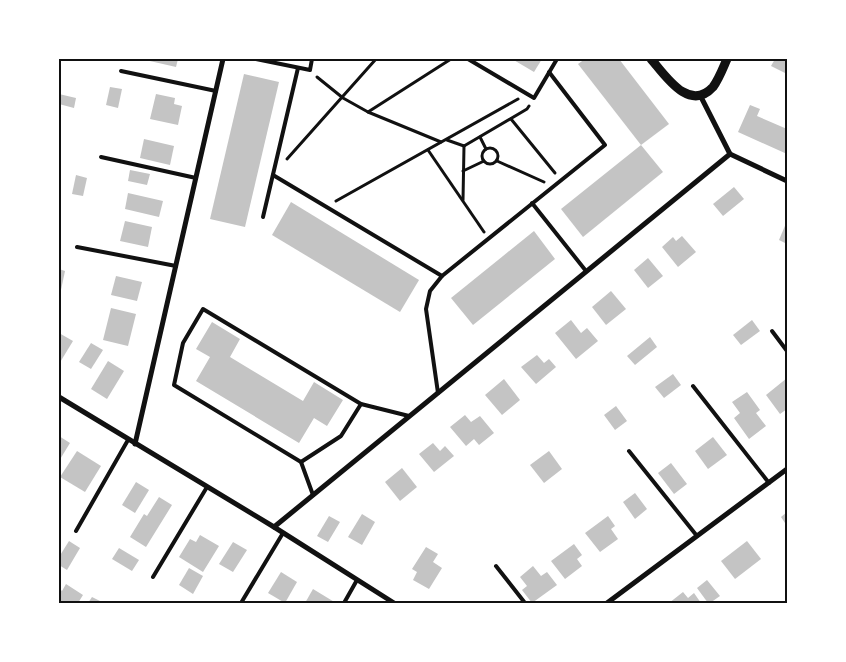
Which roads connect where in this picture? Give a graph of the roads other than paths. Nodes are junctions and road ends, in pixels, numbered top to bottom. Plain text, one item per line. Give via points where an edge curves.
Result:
1 (223, 59) edge
2 (256, 59) edge
3 (312, 59) edge
4 (468, 59) edge
5 (556, 59) edge
6 (651, 59) edge
7 (727, 59) edge
8 (298, 68) junction
9 (121, 71) dead end
10 (549, 72) junction
11 (216, 91) junction
12 (700, 95) junction
13 (730, 154) junction
14 (101, 157) dead end
15 (273, 175) junction
16 (196, 178) junction
17 (787, 181) edge
18 (532, 203) junction
19 (263, 217) dead end
20 (77, 247) dead end
21 (176, 266) junction
22 (586, 271) junction
23 (442, 276) junction
24 (772, 332) dead end
25 (787, 351) edge
26 (694, 386) dead end
27 (438, 393) junction
28 (59, 397) edge
29 (361, 404) junction
30 (409, 416) junction
31 (128, 440) junction
32 (135, 444) junction
33 (629, 451) dead end
34 (301, 462) junction
35 (787, 469) edge
36 (769, 483) junction
37 (207, 487) junction
38 (313, 496) junction
39 (274, 527) junction
40 (76, 531) dead end
41 (283, 533) junction
42 (697, 536) junction
43 (496, 566) dead end
44 (153, 577) dead end
45 (357, 580) junction
46 (241, 603) edge
47 (344, 603) edge
48 (394, 603) edge
49 (525, 603) edge
50 (606, 603) edge

1 - 11 street
2 - 8 lane
3 - 8 lane via 310,70
4 - 10 lane via 534,98
5 - 10 lane
6 - 12 street via 676,88 683,93
7 - 12 street via 714,86
8 - 15 lane
9 - 11 lane
10 - 18 lane via 605,145
11 - 16 street
12 - 13 street
13 - 17 street
13 - 22 street
14 - 16 lane
15 - 19 lane
15 - 23 lane
16 - 21 street
18 - 22 lane
18 - 23 lane
20 - 21 lane
21 - 32 street
22 - 27 street
23 - 27 lane via 430,291 426,309
24 - 25 lane
26 - 36 lane
27 - 30 street
28 - 31 street
29 - 30 lane
29 - 34 lane via 341,436
29 - 34 lane via 203,309 183,343 174,385
30 - 38 street
31 - 32 street
31 - 40 lane
32 - 37 street
33 - 42 lane
34 - 38 lane
35 - 36 street
36 - 42 street
37 - 39 street
37 - 44 lane
38 - 39 street
39 - 41 street
41 - 45 street
41 - 46 lane
42 - 50 street
43 - 49 lane
45 - 47 lane
45 - 48 street

